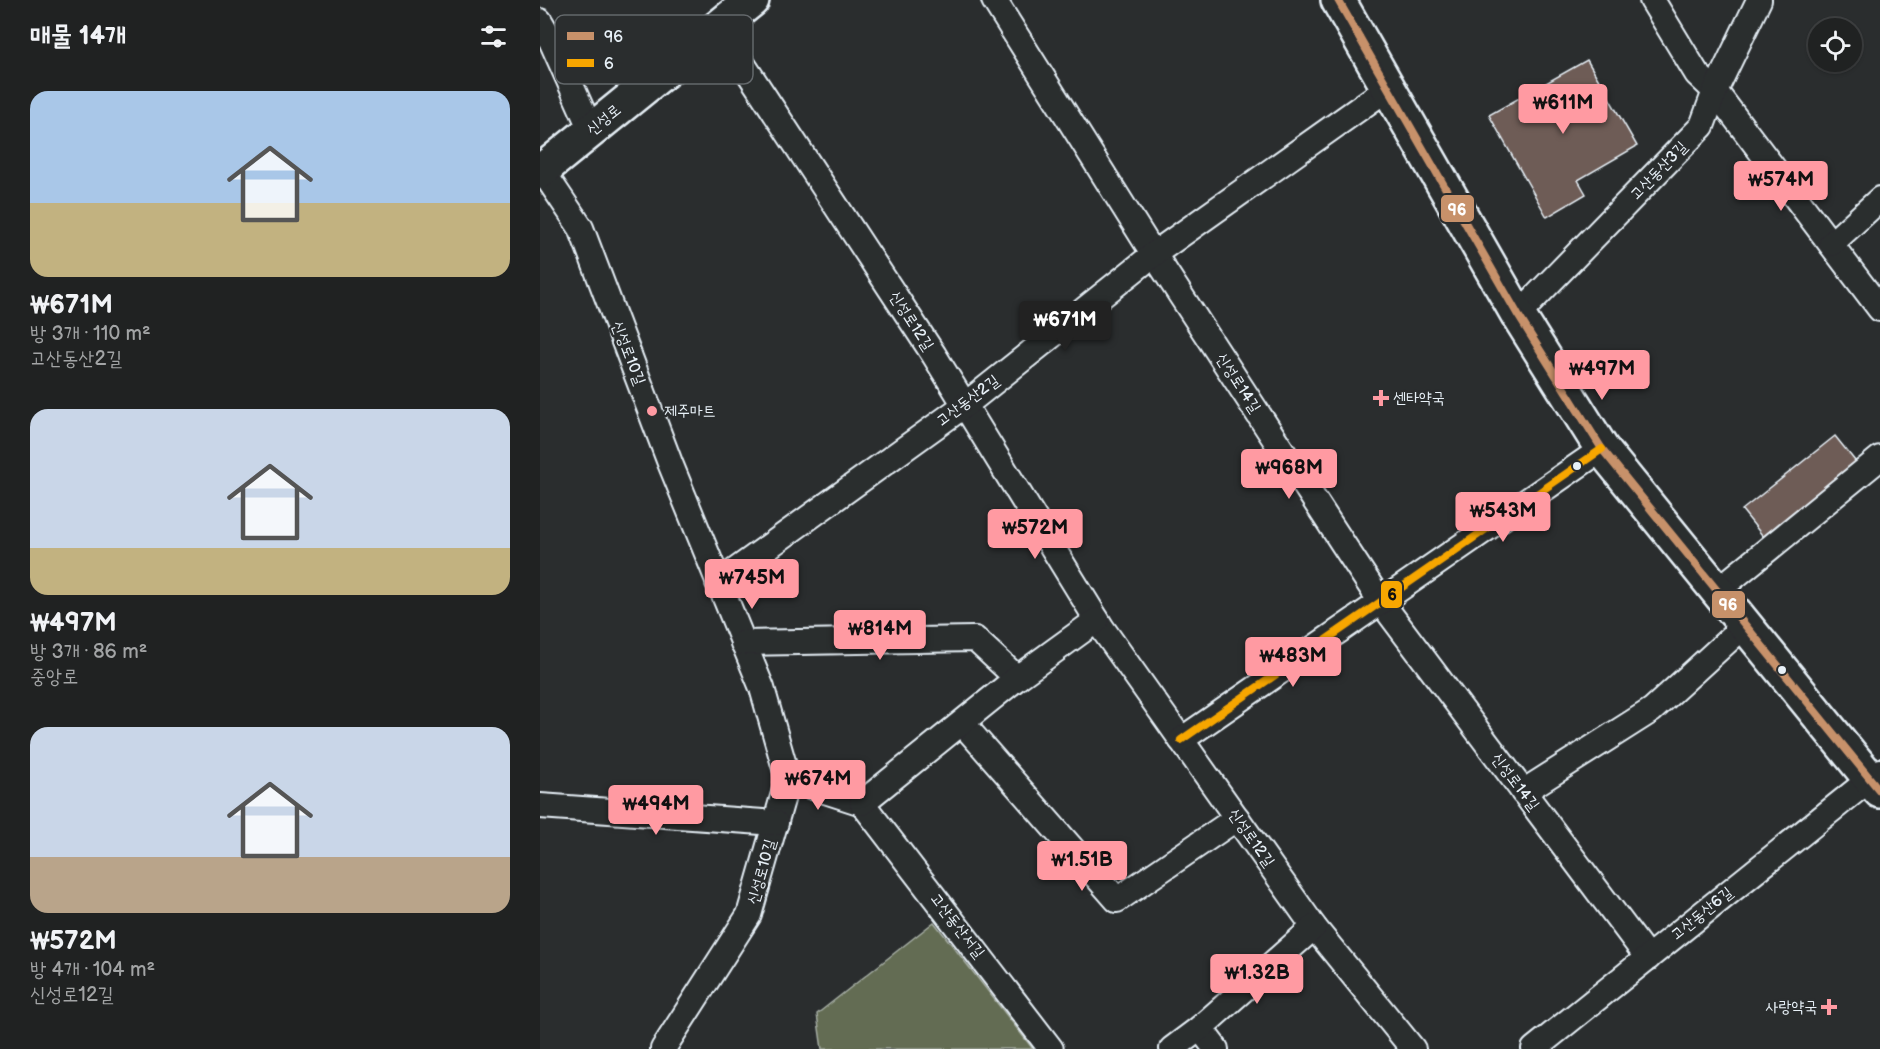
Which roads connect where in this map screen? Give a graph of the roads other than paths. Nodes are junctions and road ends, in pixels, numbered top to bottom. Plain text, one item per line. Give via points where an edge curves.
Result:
1 (751, 0) edge
2 (994, 0) edge
3 (1338, 0) edge
4 (1652, 0) edge
5 (1759, 0) edge
6 (732, 15) edge
7 (540, 21) edge
8 (555, 49) edge
9 (753, 79) edge
10 (570, 84) edge
11 (647, 84) edge
12 (1388, 88) junction
13 (1716, 90) junction
14 (591, 130) junction
15 (541, 169) edge
16 (1880, 199) edge
17 (1831, 244) junction
18 (1154, 254) junction
19 (1880, 309) edge
20 (1518, 315) junction
21 (964, 405) junction
22 (1602, 449) junction
23 (1880, 458) edge
24 (718, 583) junction
25 (1717, 591) junction
26 (1380, 602) junction
27 (1097, 620) junction
28 (1745, 625) junction
29 (743, 643) junction
30 (1017, 678) junction
31 (963, 724) junction
32 (1182, 740) junction
33 (788, 779) junction
34 (1877, 781) edge
35 (1523, 792) junction
36 (862, 803) junction
37 (540, 806) edge
38 (1237, 818) junction
39 (776, 823) junction
40 (1314, 927) junction
41 (1647, 958) junction
42 (1200, 1028) junction
43 (663, 1049) edge
44 (1051, 1049) edge
45 (1172, 1049) edge
46 (1216, 1049) edge
47 (1413, 1049) edge
48 (1534, 1049) edge

1 - 6 main road, 신성로
2 - 18 street, 신성로14길
3 - 12 main road
4 - 13 street via 1697,74
5 - 13 street, 고산동산3길
7 - 8 street
9 - 21 street, 신성로12길
10 - 14 street
11 - 14 main road, 신성로
12 - 18 street, 고산동산2길
12 - 20 main road
13 - 17 street
13 - 20 street, 고산동산3길 via 1702,126
14 - 15 main road, 신성로
15 - 24 street, 신성로10길 via 581,228
16 - 17 street
17 - 19 street
18 - 21 street, 고산동산2길
18 - 26 street, 신성로14길
20 - 22 main road
21 - 24 street, 고산동산2길
21 - 27 street, 신성로12길
22 - 25 main road
22 - 26 street
23 - 25 street
24 - 29 street, 신성로10길
25 - 28 main road
26 - 32 street
26 - 35 street, 신성로14길
27 - 30 street
27 - 32 street, 신성로12길
28 - 34 main road
28 - 35 street via 1652,710
29 - 30 street via 975,639
29 - 33 street, 신성로10길 via 762,688
30 - 31 street
31 - 36 street
31 - 38 street via 1117,900
32 - 38 street, 신성로12길
33 - 36 street
33 - 39 street, 신성로10길
34 - 41 street, 고산동산6길
35 - 41 street, 신성로14길
36 - 44 street, 고산동산서길
37 - 39 street
38 - 40 street, 신성로12길
39 - 43 street, 신성로10길 via 749,915
40 - 42 street
40 - 47 street, 신성로12길
41 - 48 street, 고산동산6길
42 - 45 street
42 - 46 street

